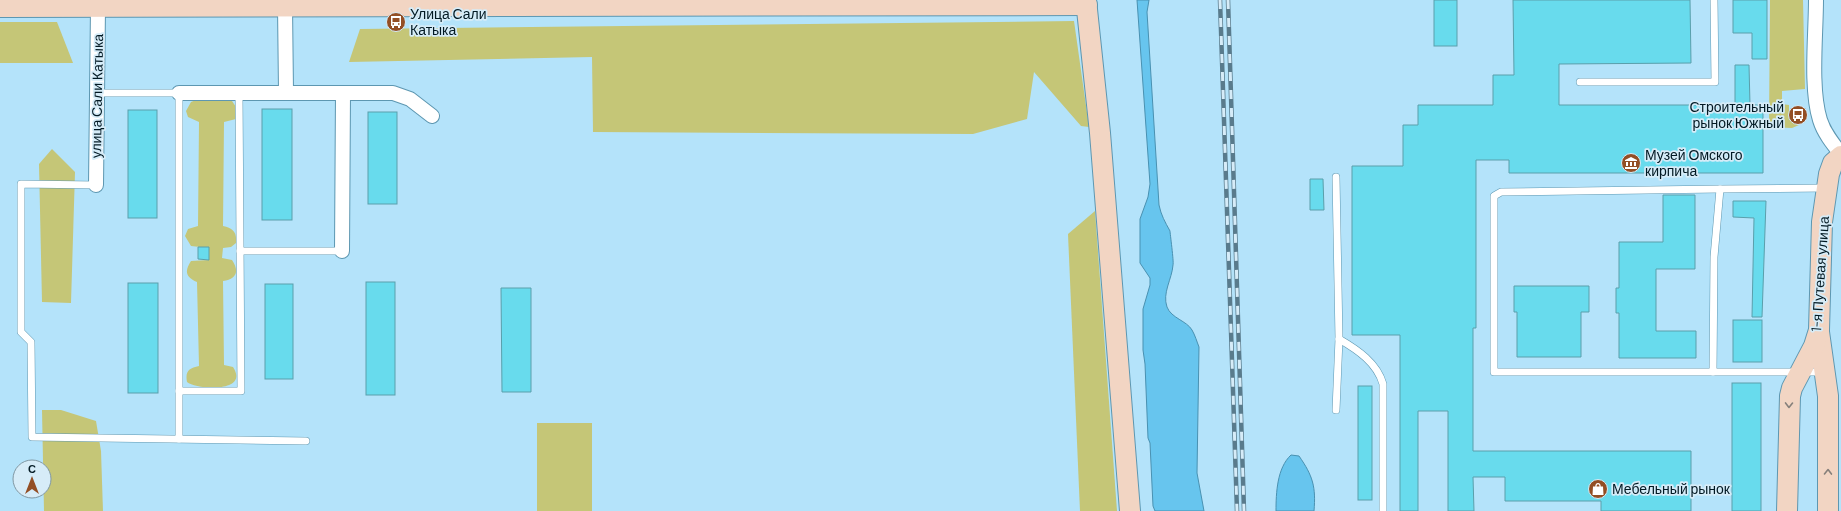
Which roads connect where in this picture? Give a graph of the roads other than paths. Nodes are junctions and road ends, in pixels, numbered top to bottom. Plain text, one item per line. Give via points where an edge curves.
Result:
1 (1714, 0) edge
2 (1816, 0) edge
3 (1016, 2) edge
4 (1087, 2) edge
5 (147, 3) edge
6 (324, 3) edge
7 (439, 3) edge
8 (563, 3) edge
9 (688, 3) edge
10 (285, 6) junction
11 (0, 7) edge
12 (98, 7) junction
13 (1580, 82) dead end
14 (286, 92) junction
15 (97, 93) junction
16 (180, 93) junction
17 (238, 93) junction
18 (343, 93) junction
19 (432, 116) dead end
20 (1841, 155) edge
21 (1336, 177) dead end
22 (96, 185) joint
23 (1828, 188) junction
24 (1720, 189) junction
25 (240, 251) junction
26 (342, 251) joint
27 (1818, 330) junction
28 (1339, 339) junction
29 (1713, 372) junction
30 (1801, 372) junction
31 (1824, 372) junction
32 (179, 391) junction
33 (1336, 410) dead end
34 (179, 439) junction
35 (306, 441) dead end
36 (1130, 511) edge
37 (1382, 511) edge
38 (1787, 511) edge
39 (1828, 511) edge

1 - 13 lane via 1715,82
2 - 20 street, 1-я Путевая улица via 1815,96 1820,121
3 - 4 main road
3 - 9 main road
4 - 36 main road
5 - 10 main road
5 - 12 main road
6 - 7 main road
6 - 10 main road
7 - 8 main road
8 - 9 main road
10 - 14 street
11 - 12 main road
12 - 15 street, улица Сали Катыка
14 - 17 street
14 - 18 street
15 - 16 lane
15 - 22 street, улица Сали Катыка
16 - 17 street
16 - 32 lane
17 - 25 lane
18 - 19 street via 393,93 410,99
18 - 26 street
20 - 23 main road, 1-я Путевая улица via 1833,163
21 - 28 lane
22 - 34 lane via 21,184 21,332 31,342 32,437
23 - 24 lane
23 - 27 main road, 1-я Путевая улица via 1822,222
24 - 29 lane via 1714,257
24 - 29 lane via 1501,192 1494,196 1494,372
25 - 26 lane
25 - 32 lane via 241,391
27 - 30 main road, 1-я Путевая улица via 1814,346
27 - 31 main road
28 - 33 lane
28 - 37 lane via 1359,350 1380,373 1384,384
29 - 30 lane
30 - 31 lane
30 -> 38 main road, 1-я Путевая улица via 1790,396
39 -> 31 main road via 1829,406
32 - 34 lane
34 - 35 lane

